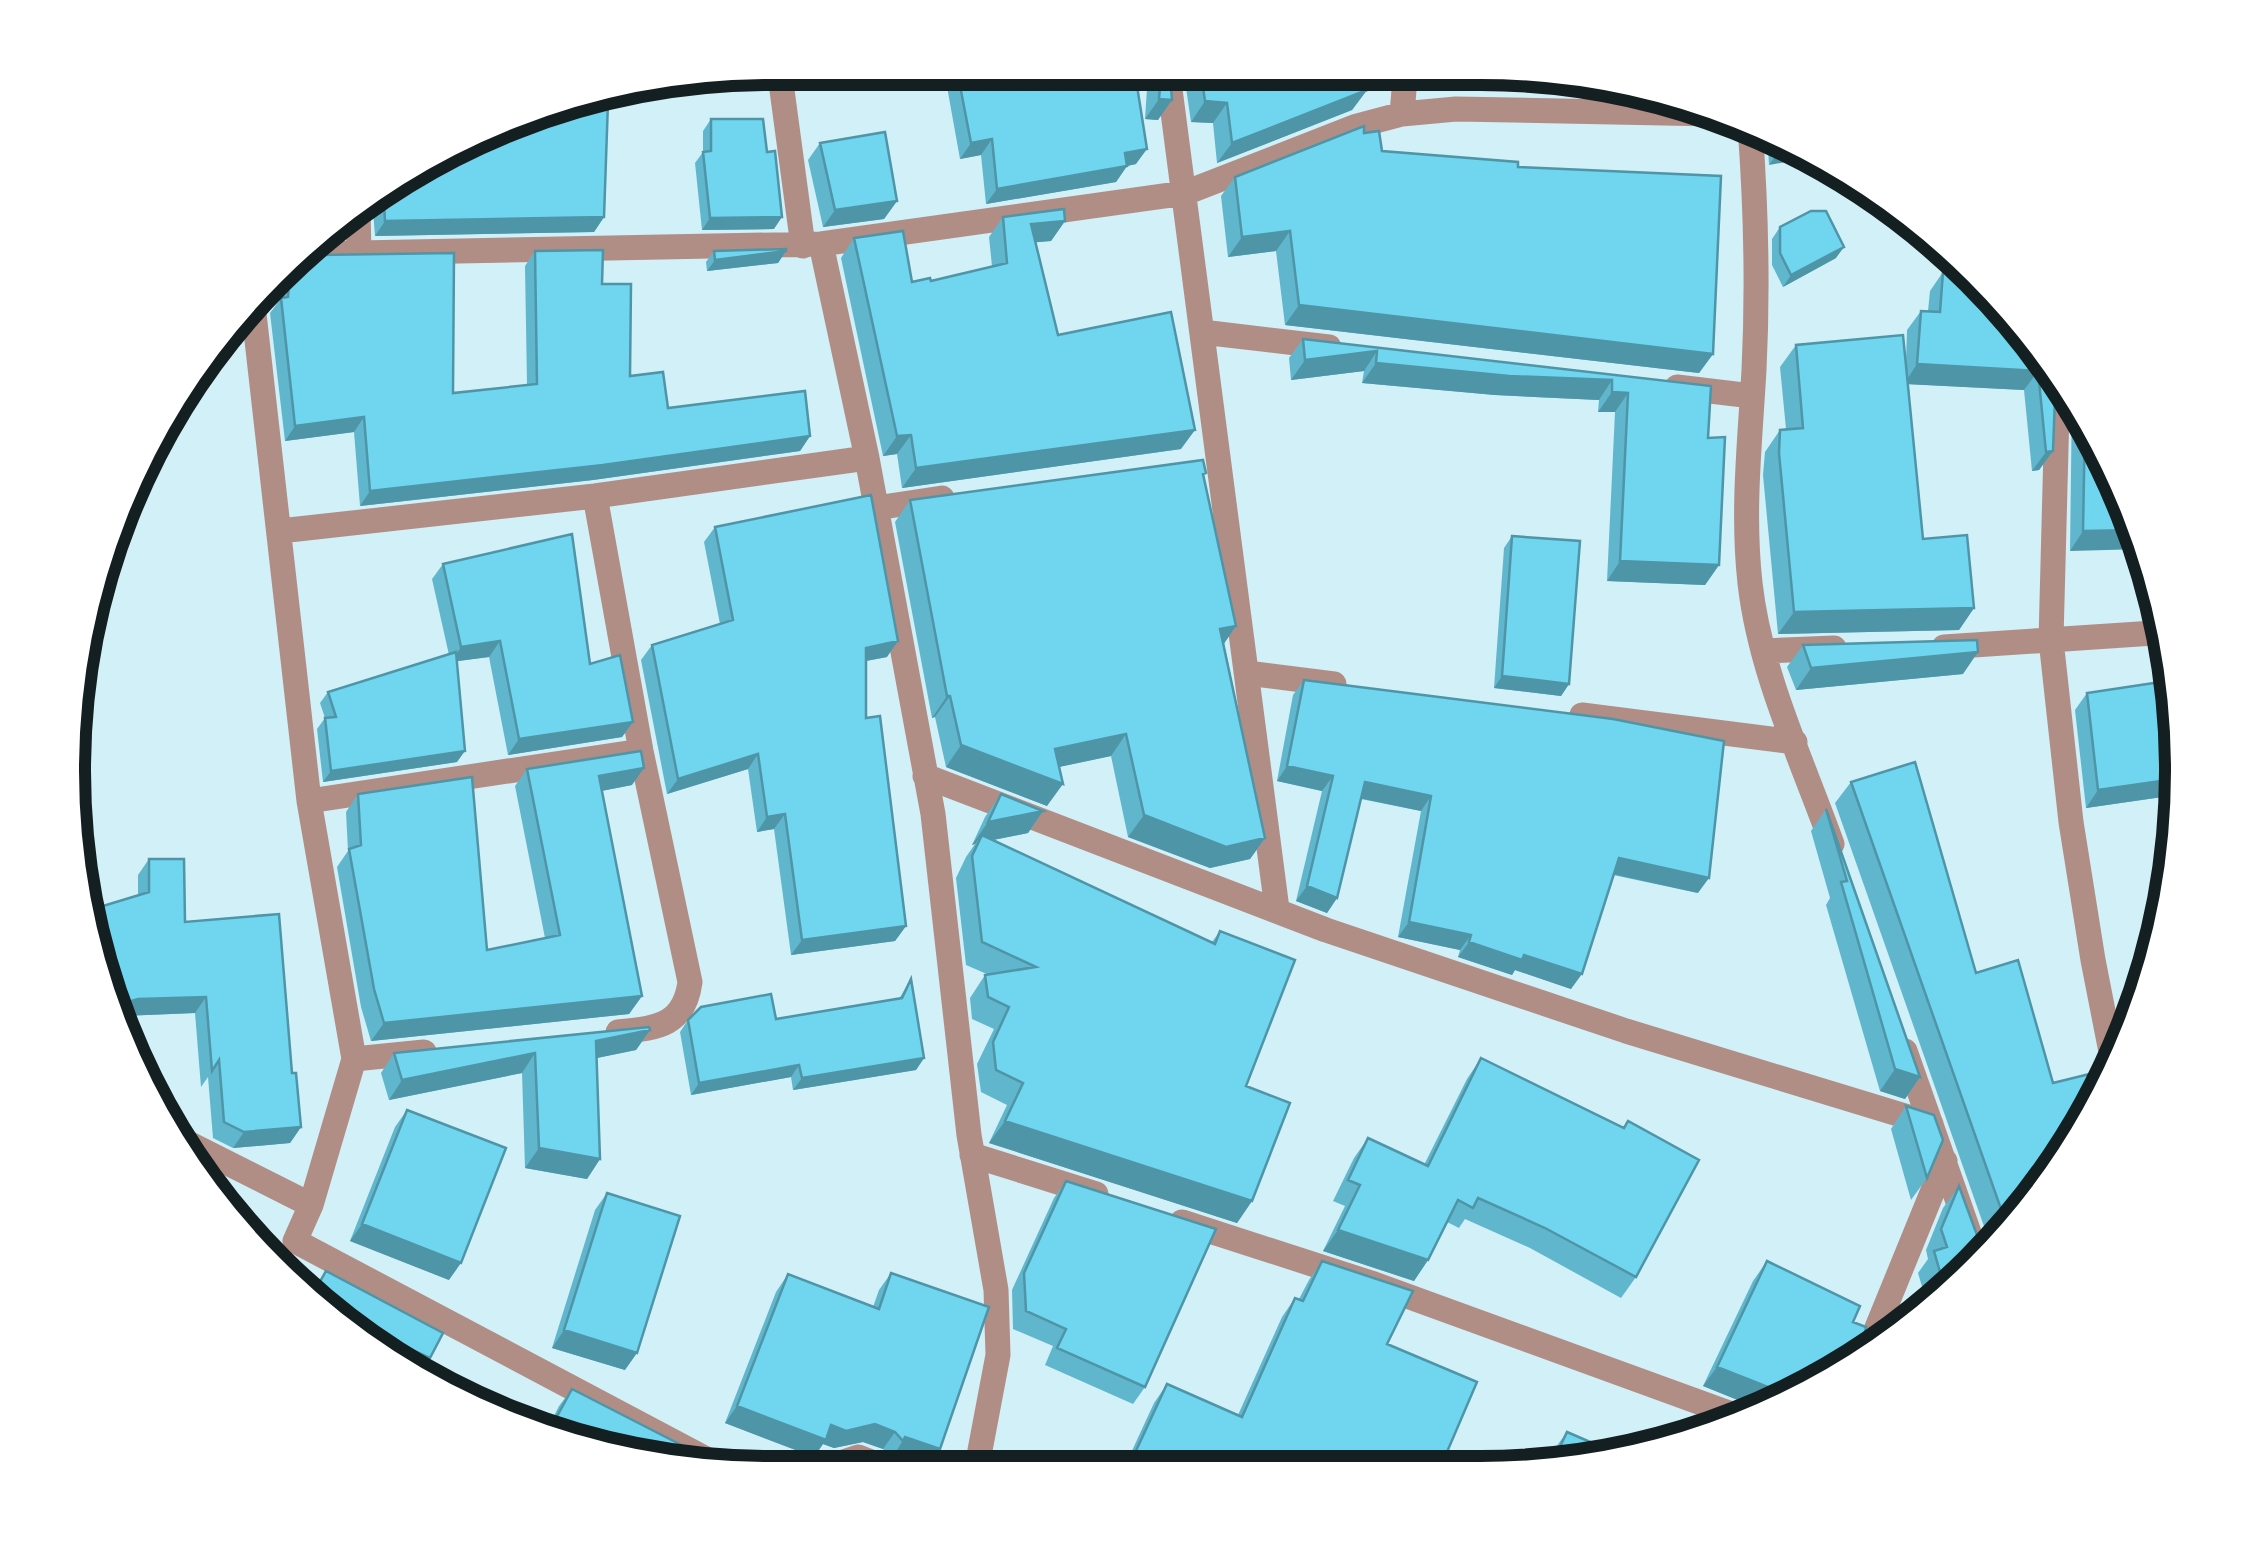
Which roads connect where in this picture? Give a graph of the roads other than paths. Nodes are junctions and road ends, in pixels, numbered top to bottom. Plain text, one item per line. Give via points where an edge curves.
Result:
1 (783, 85) edge
2 (1170, 85) edge
3 (1404, 85) edge
4 (1674, 113) edge
5 (1402, 114) junction
6 (1751, 141) edge
7 (1185, 193) junction
8 (358, 223) edge
9 (812, 245) junction
10 (320, 254) edge
11 (359, 254) junction
12 (255, 319) edge
13 (1202, 332) junction
14 (1359, 350) edge
15 (1654, 384) edge
16 (1752, 396) junction
17 (2057, 403) edge
18 (867, 458) junction
19 (970, 493) edge
20 (595, 496) junction
21 (876, 508) junction
22 (280, 531) junction
23 (2151, 633) edge
24 (2051, 640) junction
25 (1857, 647) edge
26 (1927, 647) edge
27 (1763, 650) junction
28 (1247, 674) junction
29 (1364, 688) edge
30 (1560, 712) edge
31 (1795, 742) junction
32 (641, 751) junction
33 (925, 776) junction
34 (309, 802) junction
35 (1840, 869) edge
36 (1278, 909) junction
37 (1899, 1033) edge
38 (599, 1034) edge
39 (2109, 1042) edge
40 (448, 1049) edge
41 (354, 1059) junction
42 (1931, 1124) junction
43 (200, 1149) edge
44 (972, 1155) junction
45 (1945, 1161) junction
46 (1118, 1202) edge
47 (310, 1204) junction
48 (1155, 1214) edge
49 (1974, 1245) edge
50 (1878, 1327) edge
51 (1723, 1411) edge
52 (691, 1451) edge
53 (979, 1456) edge

1 - 9 street
2 - 7 street
3 - 5 street
4 - 5 street
5 - 7 street
6 - 16 street
7 - 9 street
7 - 13 street
8 - 11 street
9 - 11 street
9 - 18 street
10 - 11 street
12 - 22 street
13 - 14 street
13 - 28 street via 1210,462
15 - 16 street
16 - 27 street via 1746,538
17 - 24 street
18 - 20 street
18 - 21 street
19 - 21 street
20 - 22 street
20 - 32 street
21 - 33 street
22 - 34 street
23 - 24 street
24 - 26 street
24 - 39 street via 2071,822
25 - 27 street
27 - 31 street
28 - 29 street
28 - 36 street
30 - 31 street
31 - 35 street
32 - 34 street
32 - 38 street via 689,970 688,996 656,1028
33 - 36 street
33 - 44 street
34 - 41 street
36 - 42 street via 1608,1025
37 - 42 street
40 - 41 street
41 - 47 street
42 - 45 street
43 - 47 street
44 - 46 street
44 - 53 street via 998,1329
45 - 49 street
45 - 50 street
47 - 52 street via 295,1242
48 - 51 street via 1374,1284

